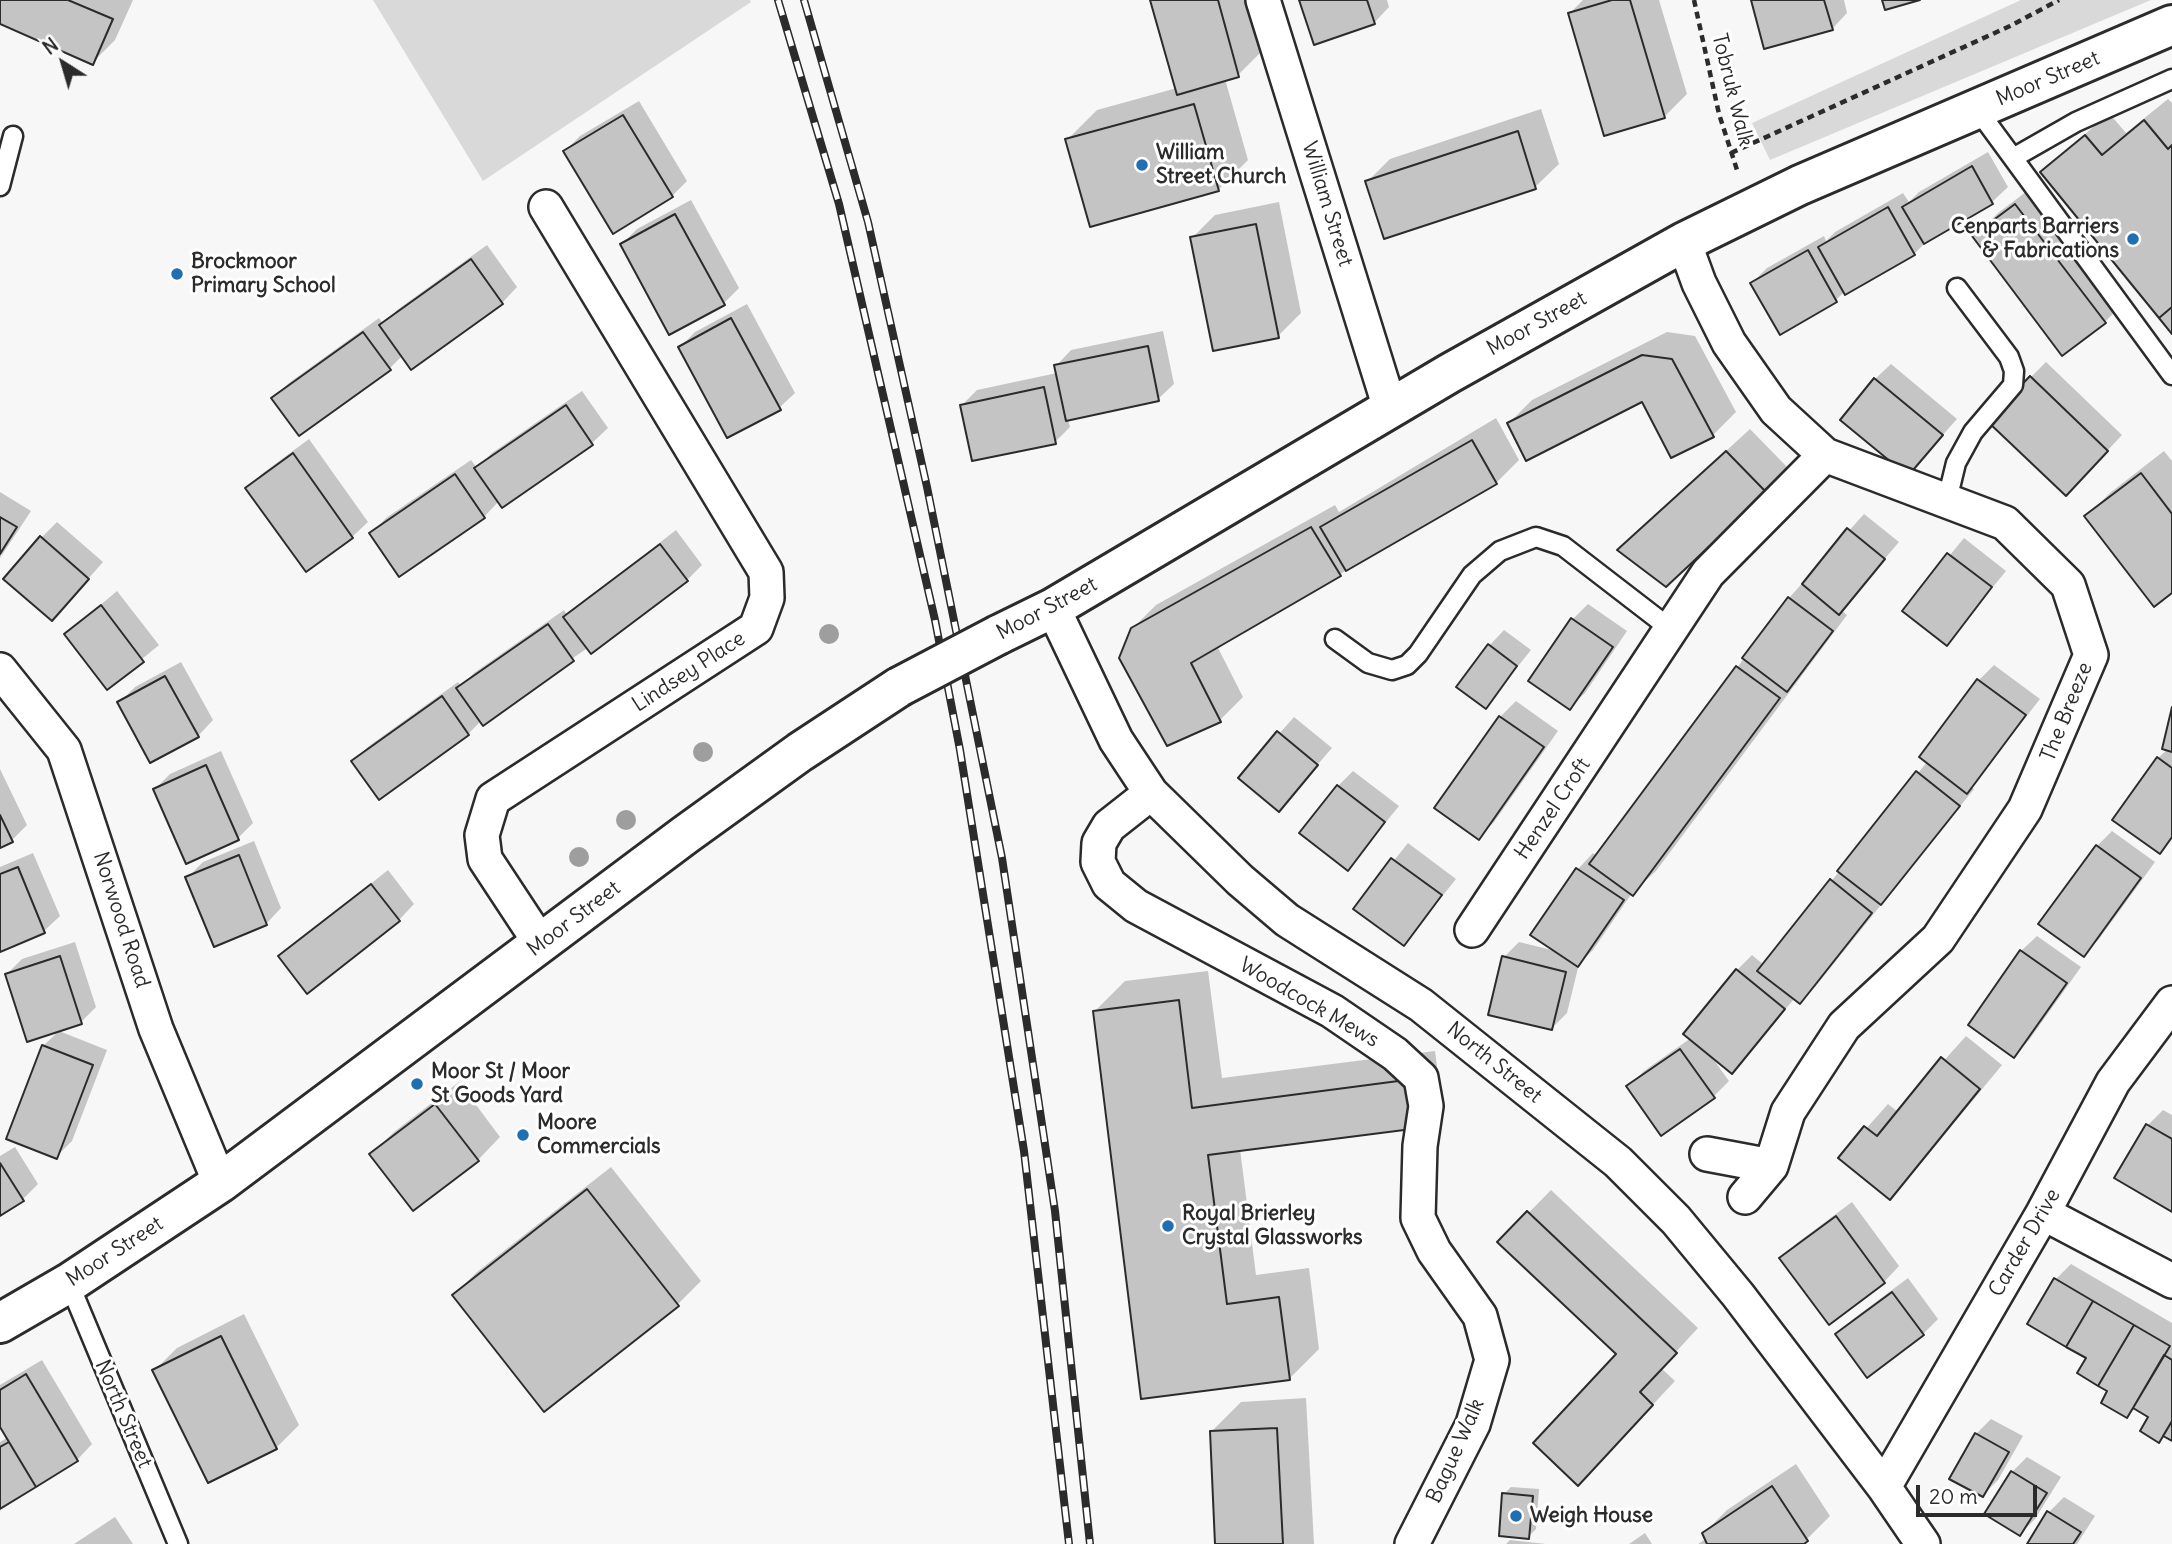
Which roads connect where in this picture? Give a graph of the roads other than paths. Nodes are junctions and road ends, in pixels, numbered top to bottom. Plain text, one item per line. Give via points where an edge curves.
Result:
1 (1264, 0) edge
2 (2172, 25) edge
3 (2172, 79) edge
4 (1977, 109) junction
5 (13, 136) dead end
6 (2013, 158) junction
7 (0, 186) edge
8 (546, 207) dead end
9 (1684, 242) junction
10 (1957, 288) dead end
11 (2172, 375) edge
12 (1390, 408) junction
13 (1825, 454) junction
14 (1947, 500) junction
15 (1053, 608) junction
16 (1672, 629) junction
17 (1335, 639) dead end
18 (0, 670) edge
19 (1151, 793) junction
20 (1472, 930) dead end
21 (541, 944) junction
22 (2172, 1003) edge
23 (1707, 1154) dead end
24 (1771, 1166) junction
25 (220, 1183) junction
26 (1745, 1197) dead end
27 (2043, 1213) junction
28 (2172, 1280) edge
29 (69, 1283) junction
30 (1480, 1316) joint
31 (0, 1323) edge
32 (1884, 1487) junction
33 (178, 1544) edge
34 (1412, 1544) edge
35 (1923, 1544) edge

1 - 12 street, William Street
2 - 4 street, Moor Street
3 - 6 lane via 2066,127
4 - 6 lane
4 - 9 street, Moor Street via 1800,185
5 - 7 lane
6 - 11 lane
8 - 21 street, Lindsey Place via 765,572 766,598 756,628 493,799 482,835 485,859
9 - 12 street, Moor Street
9 - 13 street, The Breeze via 1729,343 1776,410
10 - 14 lane via 2009,357 2014,371 2013,385 1973,432 1956,463
12 - 15 street, Moor Street
13 - 14 street, The Breeze
13 - 16 street, Henzel Croft via 1708,573
14 - 24 street, The Breeze via 2005,523 2068,585 2091,655 2025,809 1938,939 1844,1026 1788,1112
15 - 19 street, North Street via 1116,740
15 - 21 street, Moor Street, bridge via 900,687 800,752
16 - 17 lane via 1563,546 1536,537 1500,551 1472,575 1407,665 1392,670 1368,663
16 - 20 street, Henzel Croft
18 - 25 street, Norwood Road via 64,750 156,1029
19 - 30 street, Woodcock Mews via 1109,826 1099,843 1098,862 1109,884 1136,906 1332,1011 1395,1054 1421,1078 1426,1106 1418,1218 1434,1251
19 - 32 street, North Street via 1287,920 1421,1005 1618,1162 1676,1220 1738,1295
21 - 25 street, Moor Street
22 - 27 street, Carder Drive via 2113,1082
23 - 24 street
24 - 26 street, The Breeze
25 - 29 street, Moor Street
27 - 28 street
27 - 32 street, Carder Drive
29 - 31 street, Moor Street
29 - 33 lane, North Street
30 - 34 street, Bague Walk via 1492,1360 1489,1373 1473,1424
32 - 35 street, North Street

